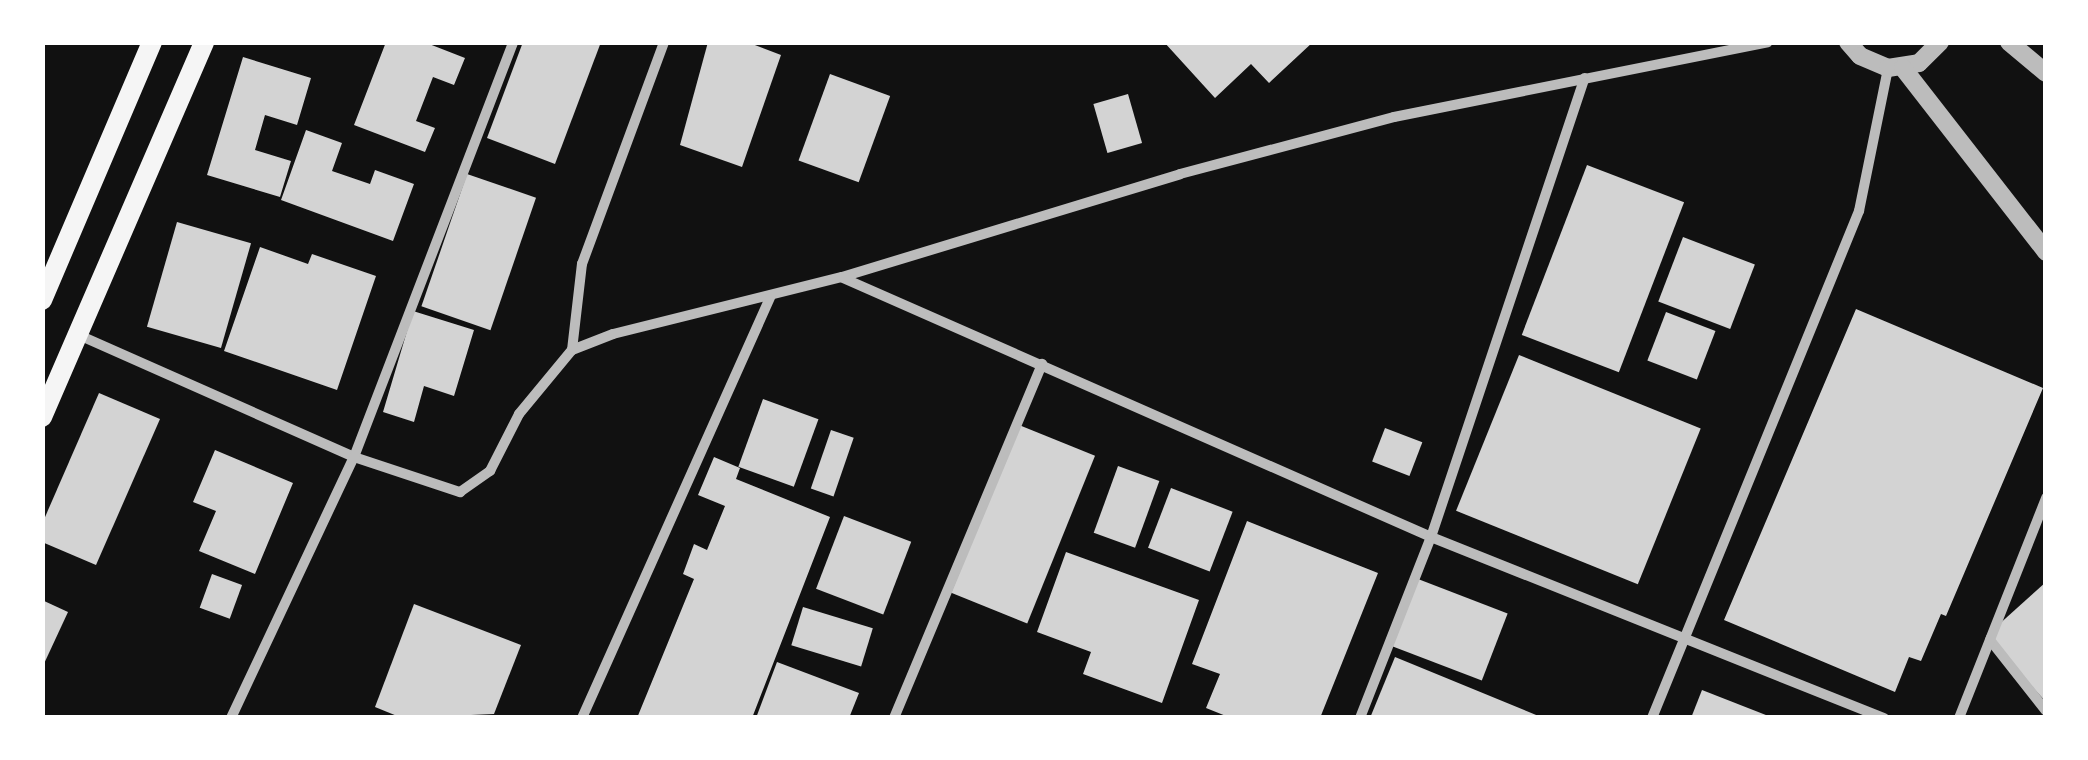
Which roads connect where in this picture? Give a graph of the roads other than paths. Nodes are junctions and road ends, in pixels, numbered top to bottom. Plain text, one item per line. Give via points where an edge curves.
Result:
1 (152, 42) edge
2 (204, 42) edge
3 (513, 42) edge
4 (664, 42) edge
5 (1768, 42) edge
6 (1848, 42) edge
7 (1940, 42) edge
8 (2010, 42) edge
9 (1895, 68) junction
10 (2046, 73) edge
11 (1585, 78) junction
12 (2046, 252) edge
13 (842, 278) junction
14 (771, 296) junction
15 (42, 300) edge
16 (81, 336) junction
17 (572, 350) junction
18 (1042, 364) junction
19 (42, 417) edge
20 (354, 457) junction
21 (2046, 498) edge
22 (1431, 538) junction
23 (1683, 640) junction
24 (1990, 640) junction
25 (2046, 711) edge
26 (231, 718) edge
27 (582, 718) edge
28 (894, 718) edge
29 (1360, 718) edge
30 (1652, 718) edge
31 (1884, 718) edge
32 (1959, 718) edge

1 - 15 main road
2 - 16 main road
3 - 20 street
4 - 17 street via 582,264
5 - 11 street
6 - 9 street via 1860,56
7 - 9 street
8 - 10 street
9 - 12 street
9 - 23 street via 1859,211
11 - 13 street via 1394,116
11 - 22 street
13 - 14 street
13 - 18 street
14 - 17 street
14 - 27 street
16 - 19 main road
16 - 20 street
17 - 20 street via 519,414 475,485 445,491
18 - 22 street
18 - 28 street
20 - 26 street
21 - 24 street
22 - 23 street
22 - 29 street
23 - 30 street
23 - 31 street
24 - 25 street
24 - 32 street

